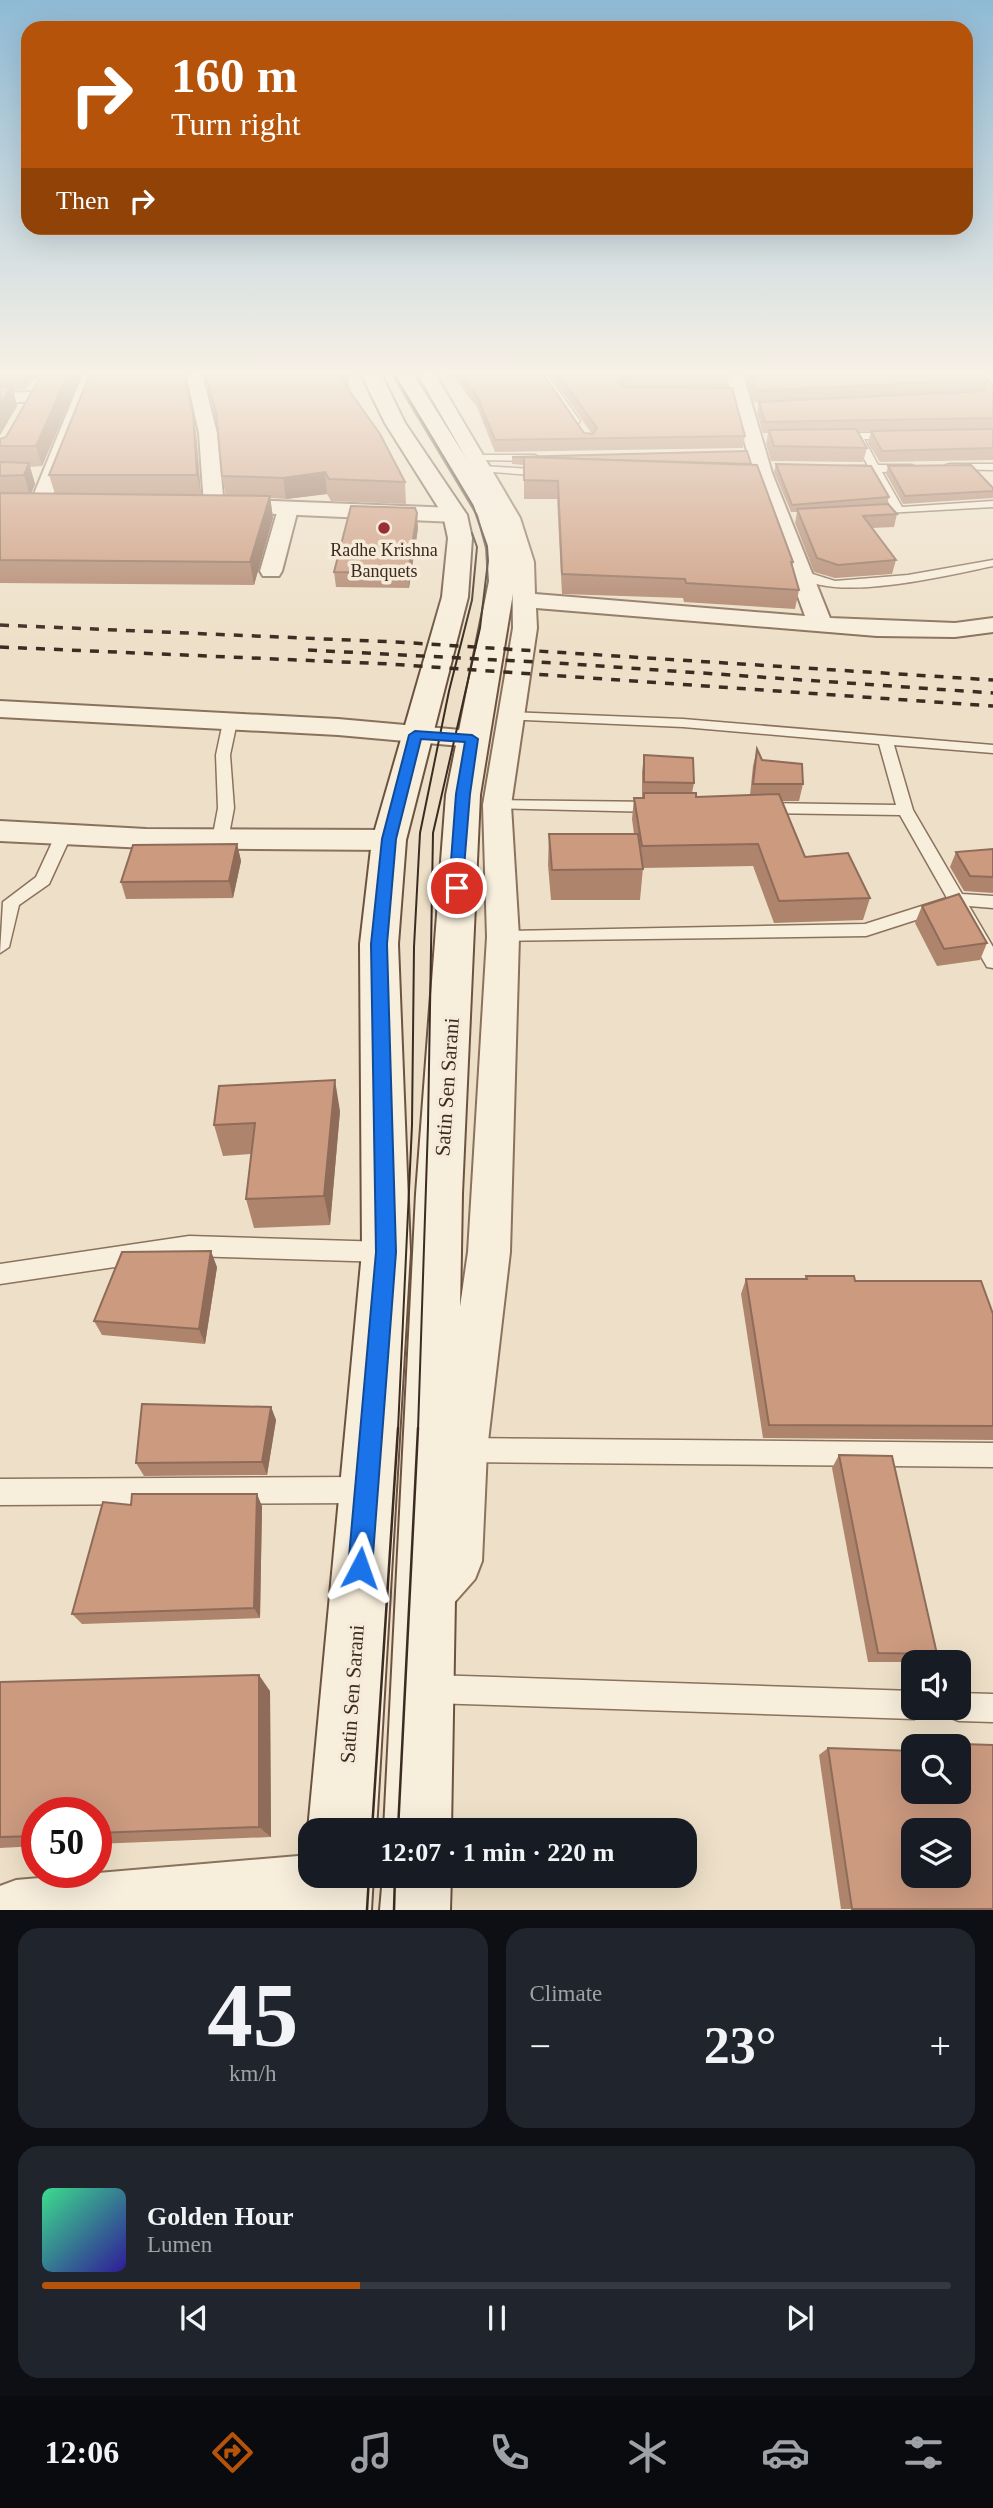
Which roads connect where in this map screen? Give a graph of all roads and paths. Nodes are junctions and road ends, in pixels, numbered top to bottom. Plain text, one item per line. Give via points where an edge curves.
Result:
1 (48, 463) edge
2 (210, 463) edge
3 (421, 463) edge
4 (459, 463) edge
5 (488, 463) edge
6 (761, 463) edge
7 (873, 463) edge
8 (479, 464) junction
9 (929, 467) edge
10 (943, 467) edge
11 (993, 467) edge
12 (835, 469) edge
13 (876, 469) junction
14 (564, 474) edge
15 (993, 504) edge
16 (13, 506) edge
17 (39, 506) junction
18 (66, 506) edge
19 (187, 506) edge
20 (214, 506) junction
21 (288, 509) junction
22 (898, 510) junction
23 (859, 513) edge
24 (455, 515) junction
25 (993, 563) edge
26 (271, 572) dead end
27 (803, 575) junction
28 (524, 600) junction
29 (820, 625) junction
30 (993, 625) edge
31 (0, 709) edge
32 (509, 716) junction
33 (230, 722) junction
34 (415, 735) junction
35 (472, 739) junction
36 (885, 740) junction
37 (993, 749) edge
38 (497, 805) junction
39 (674, 807) edge
40 (742, 808) edge
41 (905, 810) junction
42 (0, 831) edge
43 (63, 836) junction
44 (389, 839) junction
45 (220, 840) junction
46 (959, 900) junction
47 (993, 902) edge
48 (503, 937) junction
49 (0, 947) edge
50 (993, 962) edge
51 (386, 1252) junction
52 (0, 1274) edge
53 (993, 1455) edge
54 (405, 1456) junction
55 (0, 1492) edge
56 (424, 1689) junction
57 (901, 1705) edge
58 (971, 1707) edge
59 (993, 1708) edge
60 (348, 1818) edge
61 (419, 1818) edge
62 (298, 1878) edge
63 (416, 1888) edge
64 (16, 1909) edge
65 (415, 1909) edge

1 - 17 street
2 - 20 street
3 - 24 main road, Satin Sen Sarani
4 - 35 main road, Satin Sen Sarani via 497,531 503,567 500,604
5 - 8 lane
6 - 27 street via 788,517
7 - 13 lane
8 - 14 lane
8 - 28 street via 510,518 523,562
9 - 13 lane
10 - 11 lane
12 - 13 lane
13 - 22 lane
15 - 22 lane
16 - 17 main road
17 - 18 main road
19 - 20 main road
20 - 21 main road
21 - 24 main road
21 - 26 street
22 - 23 lane
24 - 34 main road, Satin Sen Sarani via 460,538 454,597
25 - 27 lane via 908,579 834,585
27 - 29 street
28 - 29 street
28 - 32 street via 525,628
29 - 30 street via 955,630
31 - 33 street
32 - 36 lane via 683,723
32 - 38 street
33 - 34 street
33 - 45 lane via 223,755 226,808
34 - 35 street
34 - 44 main road, Satin Sen Sarani
35 - 54 main road, Satin Sen Sarani via 459,836 439,1194
36 - 37 lane
36 - 41 lane
38 - 39 lane
38 - 48 street
40 - 41 lane
41 - 46 lane
42 - 43 street
43 - 45 street
43 - 49 lane via 43,880 11,902
44 - 45 street
44 - 51 main road, Satin Sen Sarani via 379,944
46 - 47 lane
46 - 48 lane via 866,930
46 - 50 lane
48 - 54 street via 489,1252
51 - 52 lane via 189,1246
51 - 54 main road, Satin Sen Sarani
53 - 54 lane
54 - 55 lane
54 - 56 main road, Satin Sen Sarani via 427,1595
54 - 60 main road, Satin Sen Sarani
56 - 57 lane
56 - 61 main road, Satin Sen Sarani
58 - 59 lane
62 - 64 street
63 - 65 main road

